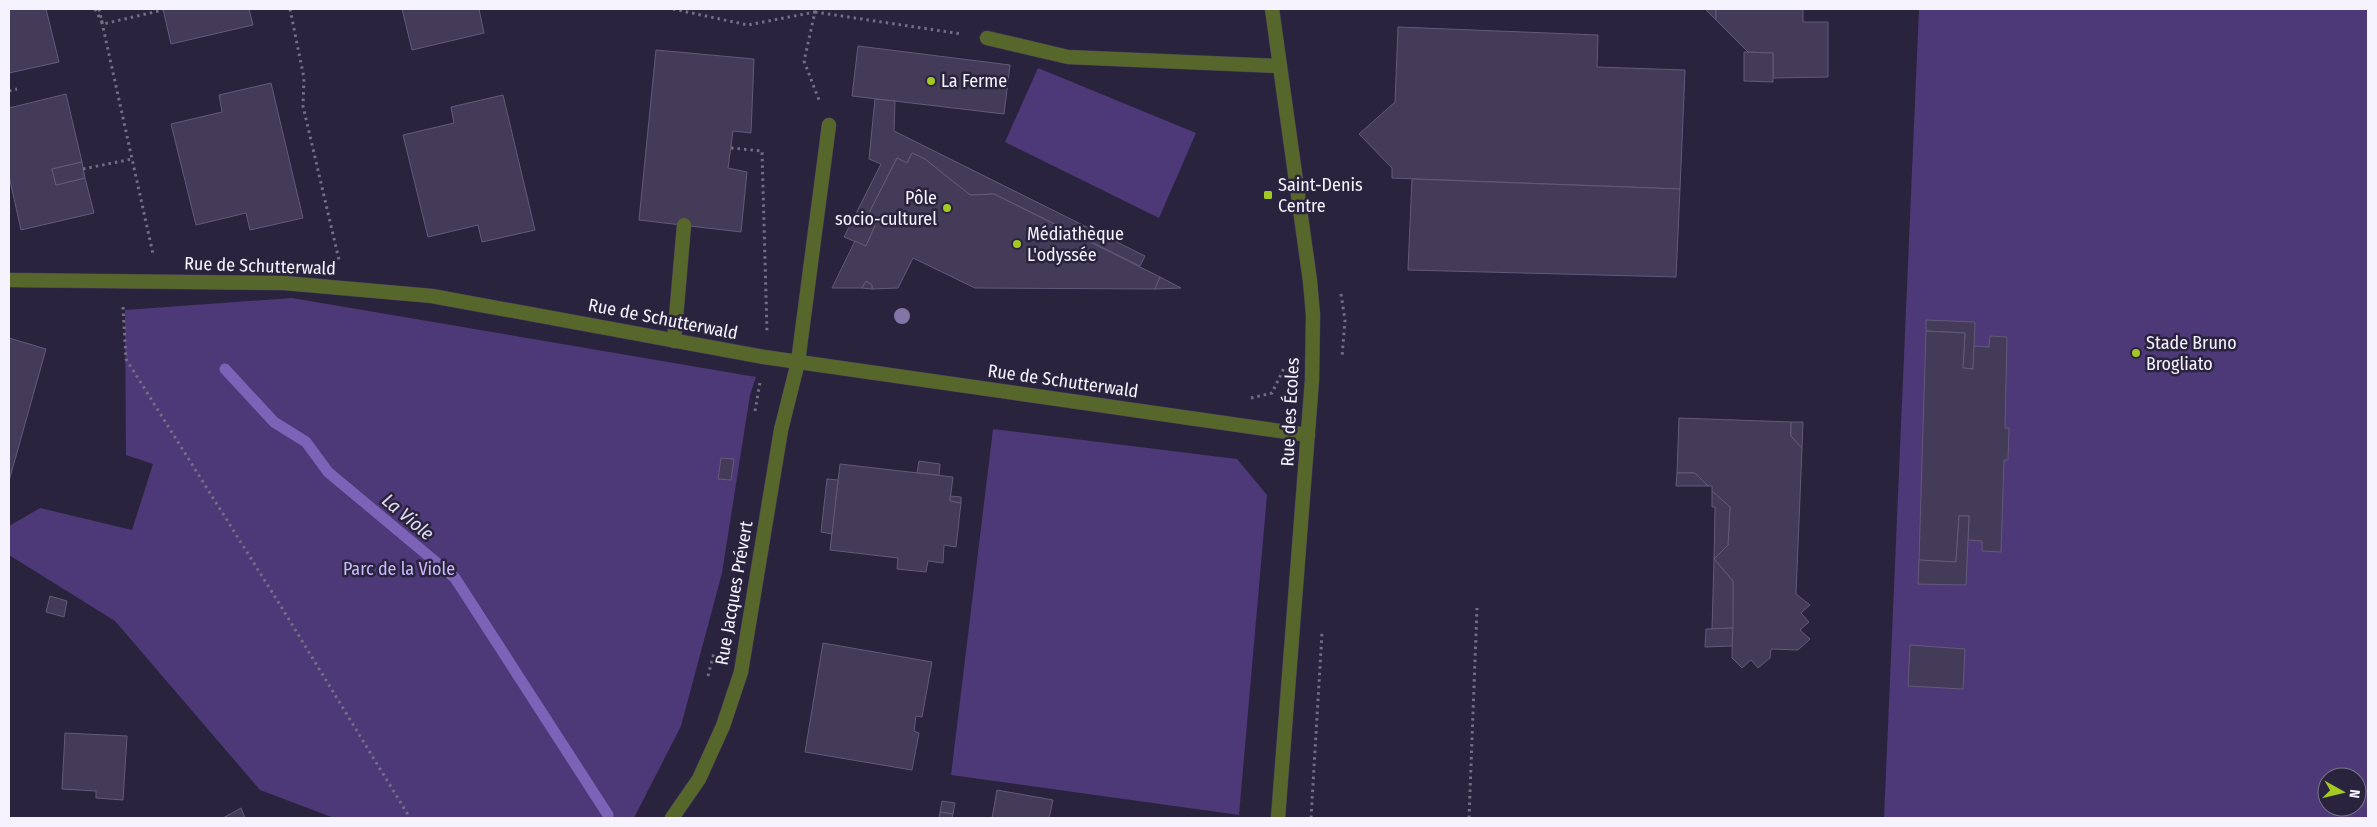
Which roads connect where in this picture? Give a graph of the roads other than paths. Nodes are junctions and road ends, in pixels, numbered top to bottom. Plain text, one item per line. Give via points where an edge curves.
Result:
1 (1272, 9) edge
2 (987, 38) road end
3 (1280, 66) junction
4 (829, 125) road end
5 (684, 225) dead end
6 (9, 280) edge
7 (674, 341) junction
8 (798, 362) junction
9 (1308, 435) junction
10 (672, 818) edge
11 (1278, 818) edge

1 - 3 street, Rue des Écoles
2 - 3 street via 1068,57
3 - 9 street, Rue des Écoles via 1310,281 1312,345
4 - 8 street, Rue Jacques Prévert
5 - 7 street
6 - 7 street, Rue de Schutterwald via 284,283 432,296
7 - 8 street, Rue de Schutterwald
8 - 9 street, Rue de Schutterwald
8 - 10 street, Rue Jacques Prévert via 781,430 741,672 723,726 699,779
9 - 11 street, Rue des Écoles

